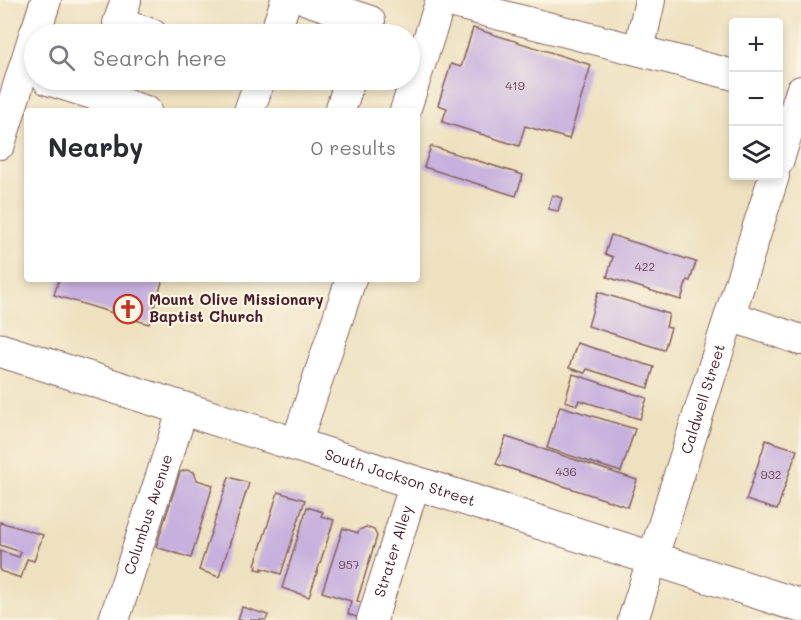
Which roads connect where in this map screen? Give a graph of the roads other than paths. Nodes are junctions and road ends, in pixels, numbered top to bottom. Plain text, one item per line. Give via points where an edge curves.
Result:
1 (46, 0) edge
2 (126, 0) edge
3 (286, 0) edge
4 (307, 0) edge
5 (441, 0) edge
6 (650, 0) edge
7 (38, 24) edge
8 (121, 24) edge
9 (278, 24) edge
10 (369, 24) edge
11 (639, 50) junction
12 (420, 65) edge
13 (729, 74) edge
14 (783, 87) edge
15 (27, 90) edge
16 (81, 90) edge
17 (256, 90) edge
18 (347, 90) edge
19 (412, 90) edge
20 (801, 92) edge
21 (137, 108) edge
22 (250, 108) edge
23 (341, 108) edge
24 (406, 108) edge
25 (0, 144) edge
26 (783, 147) edge
27 (773, 180) edge
28 (350, 282) edge
29 (730, 316) junction
30 (801, 340) edge
31 (0, 350) edge
32 (183, 409) junction
33 (296, 444) junction
34 (415, 483) junction
35 (652, 559) junction
36 (801, 606) edge
37 (114, 620) edge
38 (372, 620) edge
39 (633, 620) edge

1 - 7 street
2 - 8 street via 118,23
3 - 9 street
4 - 10 street via 370,21
5 - 11 street
5 - 12 street
6 - 11 street
11 - 13 street
14 - 20 street
15 - 25 street
16 - 21 street
17 - 22 street
18 - 23 street
19 - 24 street
20 - 26 street
27 - 29 street, Caldwell Street
28 - 33 street
29 - 30 street
29 - 35 street, Caldwell Street
31 - 32 main road, South Jackson Street
32 - 33 main road, South Jackson Street
32 - 37 street, Columbus Avenue
33 - 34 main road, South Jackson Street
34 - 35 main road, South Jackson Street
34 - 38 street, Strater Alley
35 - 36 main road, South Jackson Street
35 - 39 street, Caldwell Street

